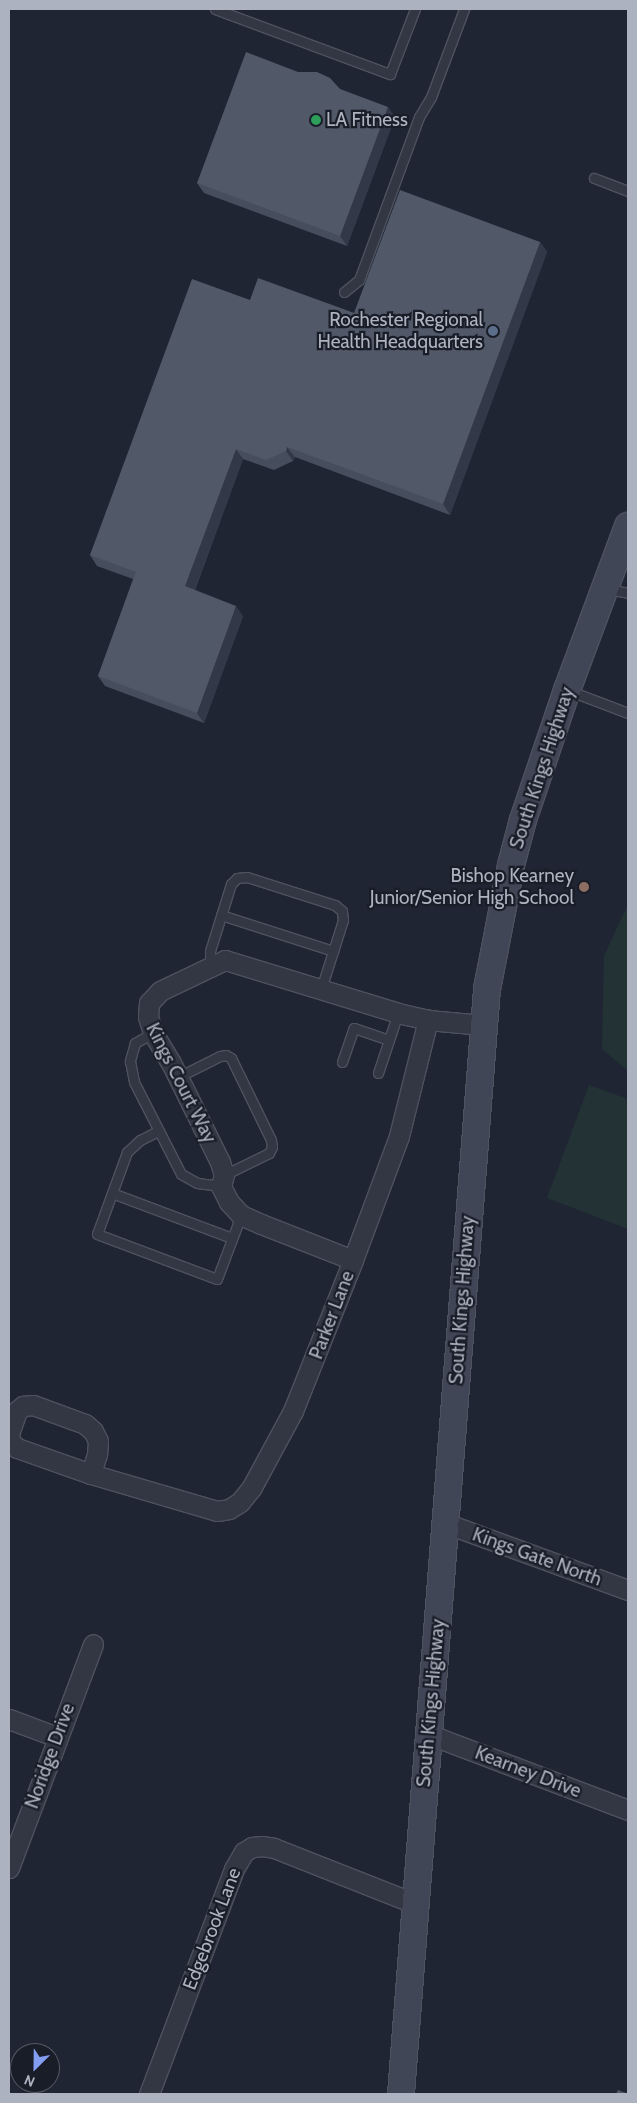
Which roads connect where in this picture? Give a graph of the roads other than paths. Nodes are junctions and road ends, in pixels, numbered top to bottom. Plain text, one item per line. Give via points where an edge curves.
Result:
1 (215, 9) edge
2 (415, 9) edge
3 (464, 9) edge
4 (594, 178) dead end
5 (628, 191) edge
6 (344, 292) dead end
7 (628, 526) edge
8 (617, 591) edge
9 (567, 690) junction
10 (628, 713) edge
11 (221, 914) junction
12 (333, 950) junction
13 (210, 966) junction
14 (321, 989) junction
15 (398, 1013) junction
16 (428, 1020) junction
17 (483, 1025) junction
18 (153, 1033) junction
19 (389, 1040) junction
20 (342, 1062) dead end
21 (378, 1073) dead end
22 (178, 1077) junction
23 (158, 1131) junction
24 (222, 1181) junction
25 (112, 1193) junction
26 (241, 1215) junction
27 (232, 1238) junction
28 (353, 1260) junction
29 (91, 1474) junction
30 (445, 1523) junction
31 (628, 1590) edge
32 (92, 1644) dead end
33 (9, 1719) edge
34 (428, 1734) junction
35 (57, 1737) junction
36 (628, 1810) edge
37 (9, 1868) edge
38 (416, 1904) junction
39 (149, 2094) edge
40 (401, 2094) edge

1 - 2 lane via 390,74
3 - 6 lane via 431,97 419,117 360,280
4 - 5 lane
7 - 8 main road, South Kings Highway
8 - 9 main road, South Kings Highway
9 - 10 lane
9 - 17 main road, South Kings Highway via 511,865
11 - 12 lane
11 - 12 lane via 231,884 237,878 247,876 335,905 342,911 343,920
11 - 13 lane via 210,951
12 - 14 lane
13 - 14 street, Kings Court Way via 225,960 236,962
13 - 18 street, Kings Court Way via 160,991 149,1003 148,1017
14 - 15 street, Kings Court Way
15 - 16 street, Kings Court Way
15 - 19 lane
16 - 17 street
16 - 28 street, Parker Lane via 399,1136
17 - 30 main road, South Kings Highway
18 - 22 street, Kings Court Way
18 - 23 lane via 135,1043 130,1061 134,1082
19 - 20 lane via 354,1028
19 - 21 lane
22 - 24 street, Kings Court Way via 220,1162
22 - 24 lane via 220,1056 231,1058 271,1140 269,1153
23 - 24 lane via 181,1174 197,1183
23 - 25 lane via 140,1140 127,1152
24 - 26 street, Kings Court Way via 229,1202
25 - 27 lane
25 - 27 lane via 97,1234 134,1248 217,1279
26 - 27 lane
26 - 28 street
28 - 29 street, Parker Lane via 289,1419 269,1458 240,1502 229,1509 217,1511
29 - 29 street, Parker Lane via 17,1448 10,1442 9,1434 17,1411 33,1404 85,1424 98,1441
30 - 31 street, Kings Gate North
30 - 34 main road, South Kings Highway
32 - 35 street, Noridge Drive
33 - 35 street
34 - 36 street, Kearney Drive
34 - 38 main road, South Kings Highway
35 - 37 street, Noridge Drive
38 - 39 street, Edgebrook Lane via 274,1848 252,1847 244,1852 234,1869
38 - 40 main road, South Kings Highway

